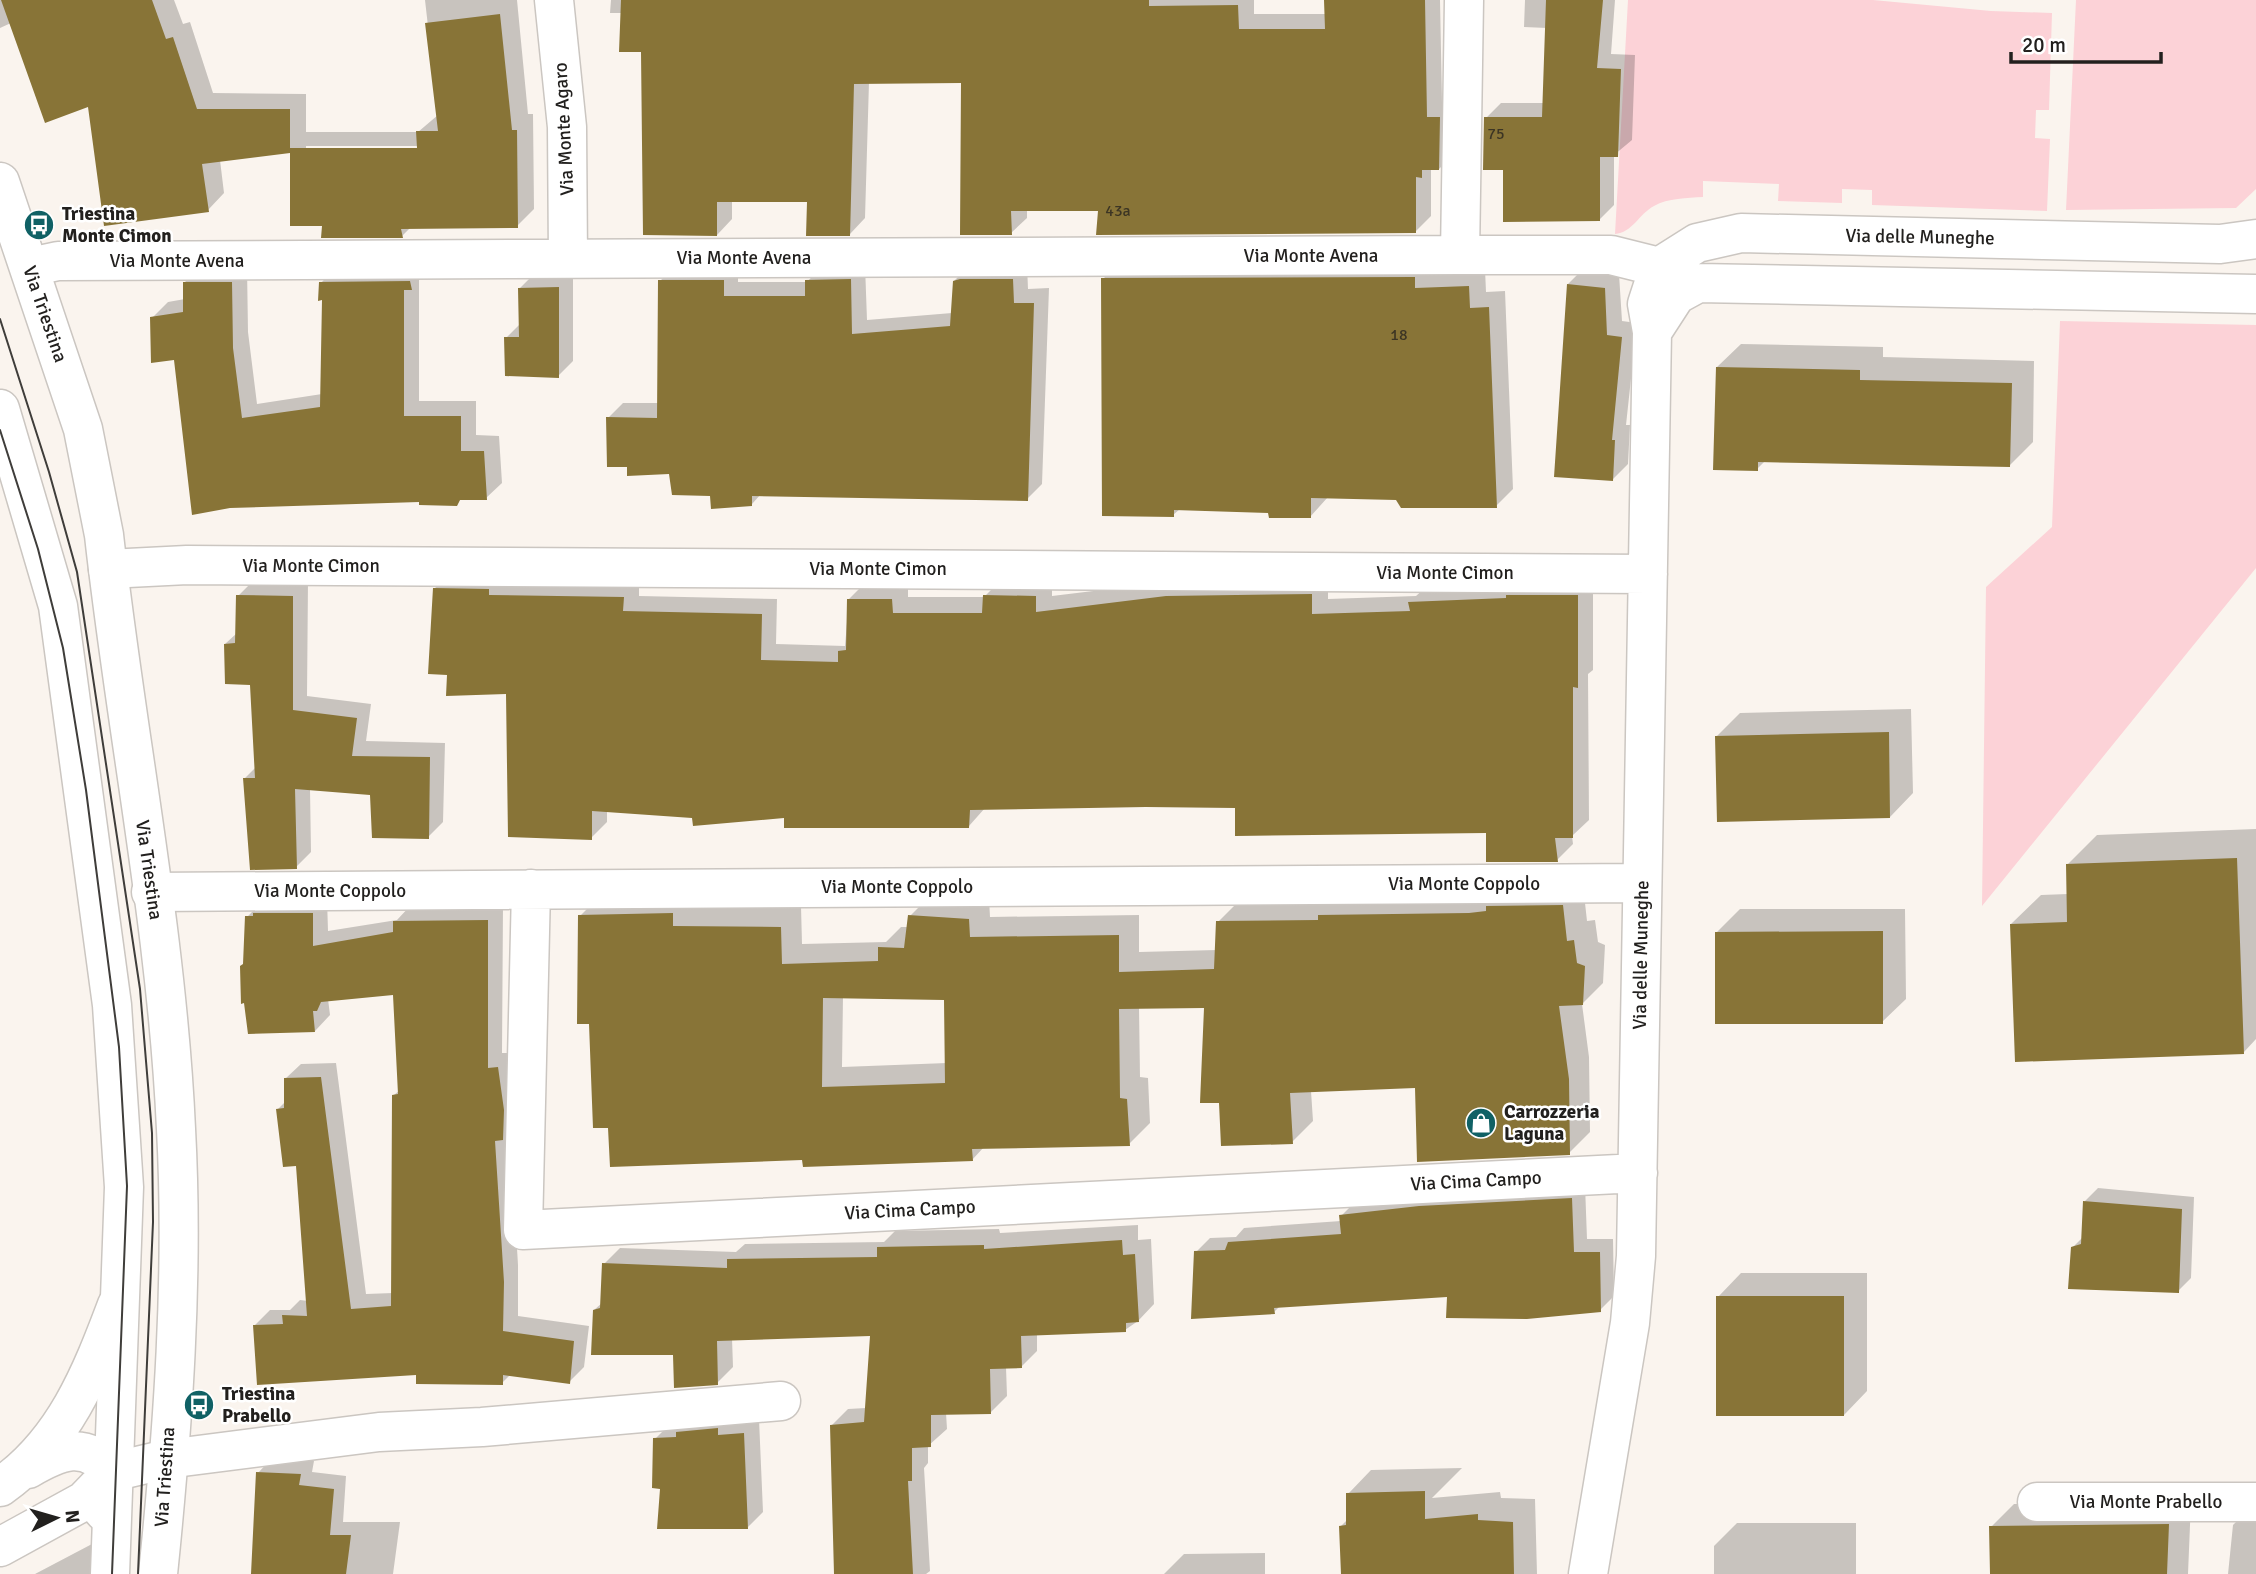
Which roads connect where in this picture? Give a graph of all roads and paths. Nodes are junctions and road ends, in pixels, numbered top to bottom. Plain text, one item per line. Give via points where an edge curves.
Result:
1 (554, 0) edge
2 (1464, 0) edge
3 (0, 182) edge
4 (2256, 239) edge
5 (1460, 255) junction
6 (568, 259) junction
7 (44, 264) junction
8 (1659, 267) junction
9 (2256, 294) edge
10 (1652, 332) junction
11 (0, 409) edge
12 (108, 569) junction
13 (1648, 574) junction
14 (1643, 883) junction
15 (531, 889) junction
16 (151, 892) junction
17 (1638, 1173) junction
18 (120, 1296) junction
19 (781, 1401) dead end
20 (167, 1459) junction
21 (112, 1472) junction
22 (6, 1483) edge
23 (2037, 1502) dead end
24 (2256, 1502) edge
25 (97, 1512) junction
26 (0, 1547) edge
27 (110, 1574) edge
28 (136, 1574) edge
29 (158, 1574) edge
30 (1588, 1574) edge

1 - 6 street, Via Monte Agaro via 567,127
2 - 5 street
3 - 7 street, Via Triestina
4 - 8 street, Via delle Muneghe via 2220,244 1741,233 1697,243
5 - 6 street, Via Monte Avena
5 - 8 street, Via Monte Avena via 1611,256
6 - 7 street, Via Monte Avena
7 - 12 street, Via Triestina via 99,499
8 - 10 street, Via delle Muneghe via 1647,304
9 - 10 street via 1698,283 1676,295
10 - 13 street, Via delle Muneghe
11 - 18 street via 58,606 78,749 116,1058 124,1187
12 - 13 street, Via Monte Cimon via 187,565
12 - 16 street, Via Triestina
13 - 14 street, Via delle Muneghe
14 - 15 street, Via Monte Coppolo
14 - 17 street, Via delle Muneghe
15 - 16 street, Via Monte Coppolo
15 - 17 street, Via Cima Campo via 523,1230
16 - 20 street, Via Triestina via 168,1014 177,1131 176,1303
17 - 30 street, Via delle Muneghe via 1630,1323
18 - 21 street
18 - 22 street via 69,1416
19 - 20 street via 379,1432
20 - 21 street
20 - 29 street, Via Triestina
21 - 22 street via 98,1457 67,1451
21 - 25 street
21 - 28 street via 134,1515
23 - 24 street, Via Monte Prabello
25 - 26 street
25 - 27 street

